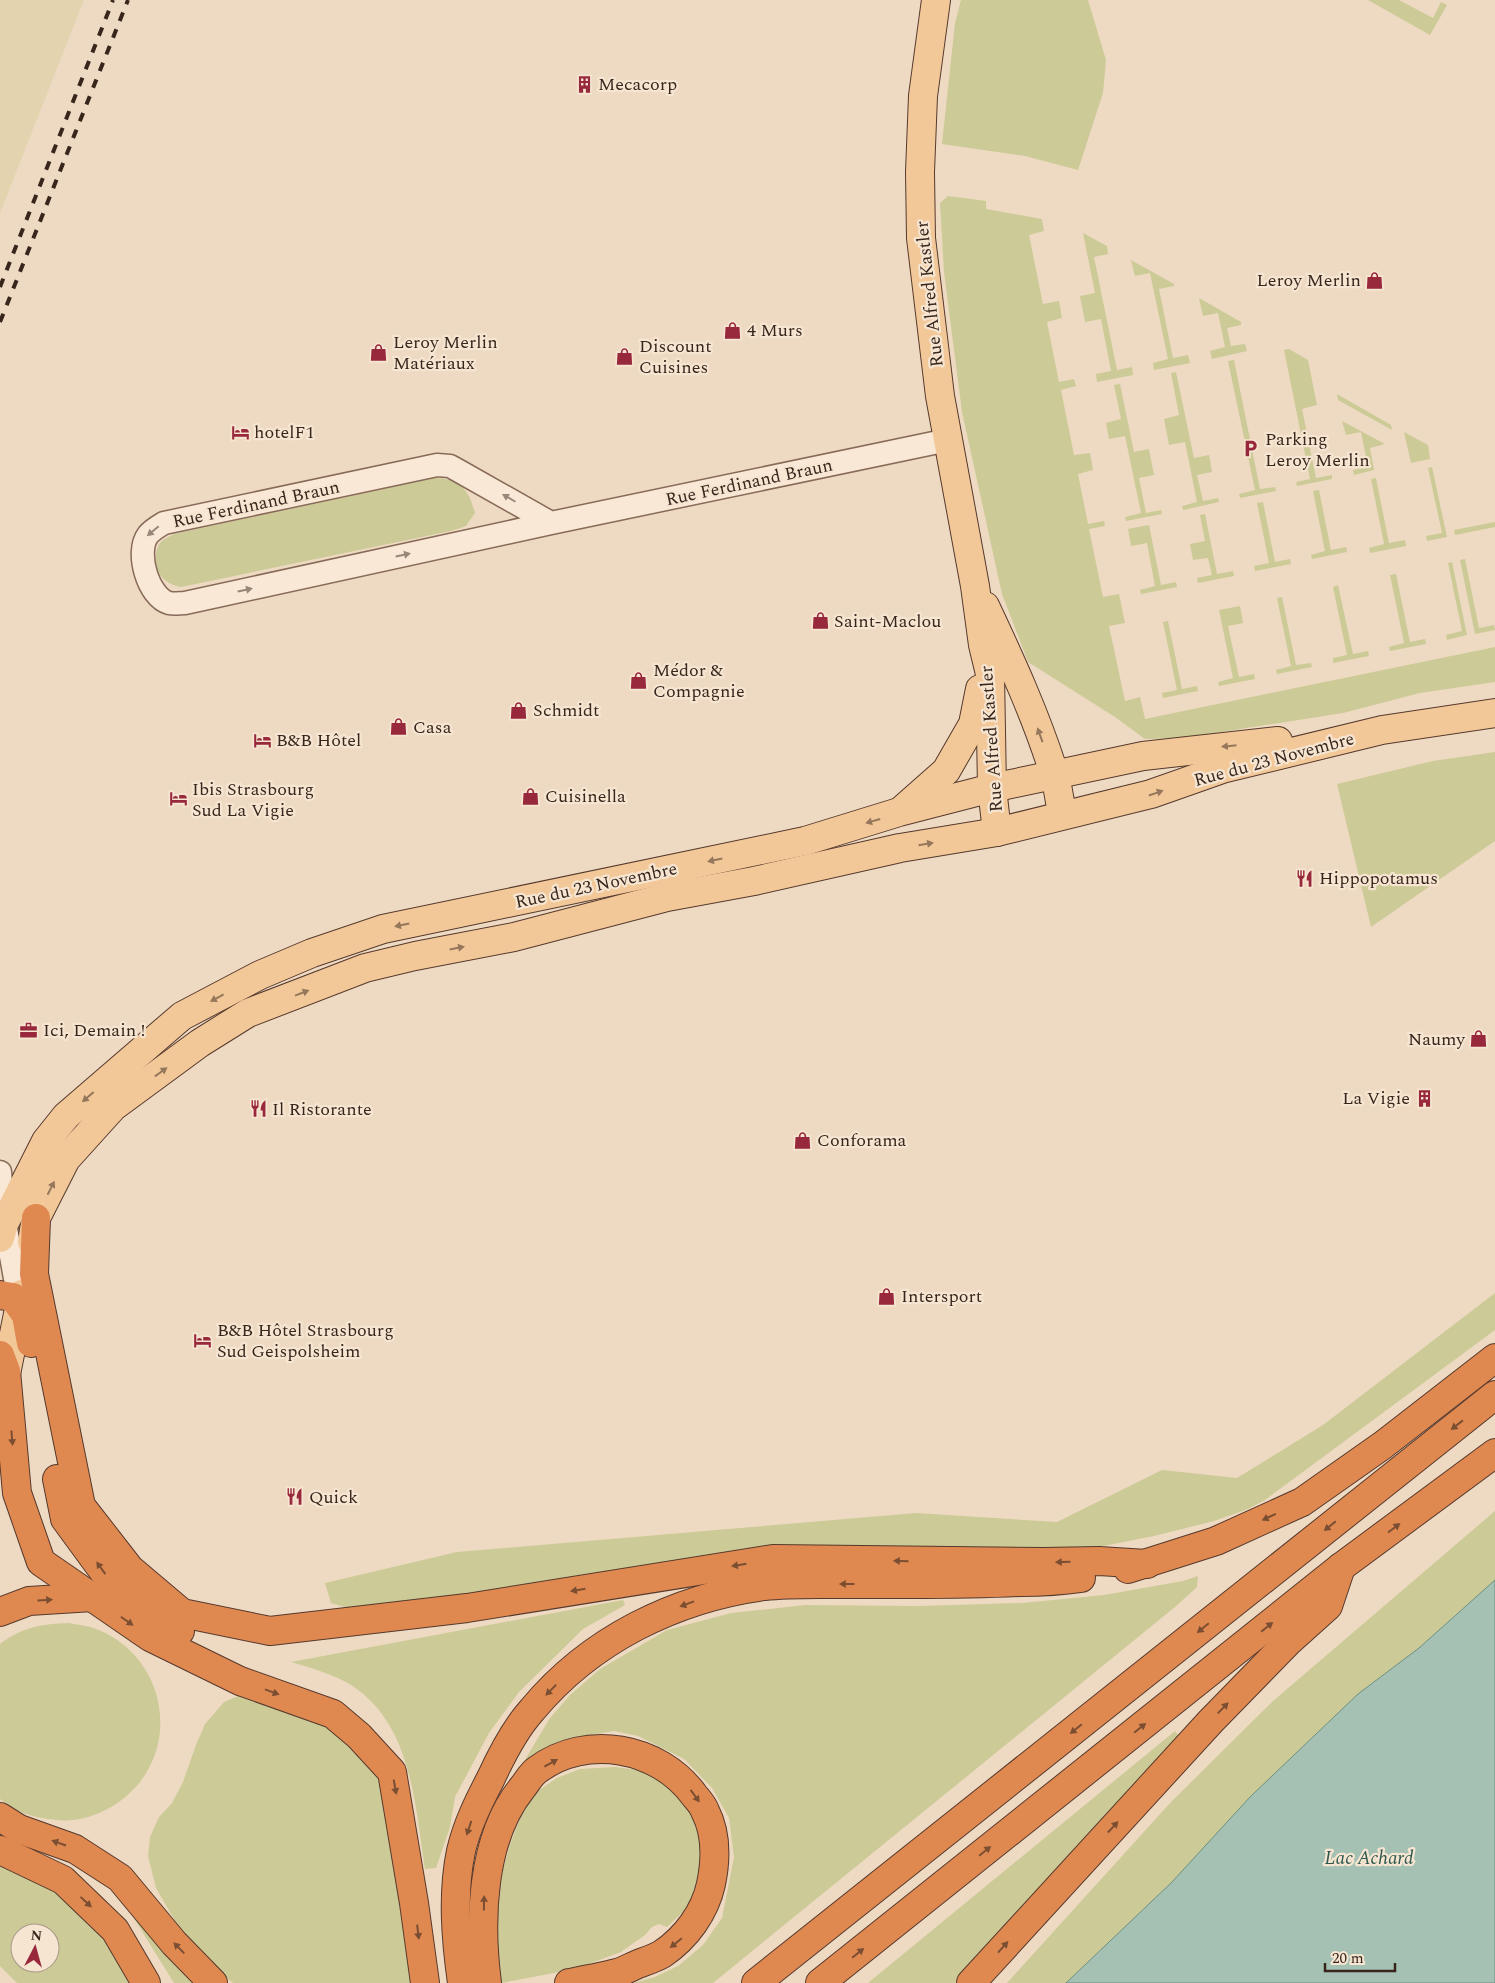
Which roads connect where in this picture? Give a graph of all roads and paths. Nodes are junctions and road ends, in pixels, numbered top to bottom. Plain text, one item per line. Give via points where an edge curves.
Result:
1 (936, 0) edge
2 (948, 440) junction
3 (551, 523) junction
4 (975, 586) junction
5 (983, 646) junction
6 (1495, 713) edge
7 (1382, 730) junction
8 (1055, 775) junction
9 (992, 788) junction
10 (899, 812) junction
11 (1062, 815) junction
12 (997, 832) junction
13 (0, 1172) edge
14 (36, 1218) junction
15 (3, 1230) edge
16 (10, 1301) edge
17 (1495, 1358) edge
18 (3, 1363) edge
19 (1495, 1395) edge
20 (0, 1405) edge
21 (1495, 1453) edge
22 (1147, 1564) junction
23 (1341, 1567) junction
24 (93, 1597) junction
25 (505, 1602) junction
26 (0, 1612) edge
27 (0, 1817) edge
28 (0, 1850) edge
29 (471, 1954) junction
30 (423, 1972) edge
31 (146, 1983) edge
32 (213, 1983) edge
33 (462, 1983) edge
34 (487, 1983) edge
35 (569, 1983) edge
36 (756, 1983) edge
37 (820, 1983) edge
38 (971, 1983) edge

1 - 2 main road, Rue Alfred Kastler via 923,96 921,238
2 - 3 street, Rue Ferdinand Braun
2 - 4 main road, Rue Alfred Kastler
3 -> 3 street, Rue Ferdinand Braun via 460,471 450,466 437,466 164,523 147,536 143,553 150,584 158,596 169,603 185,603
4 - 5 main road, Rue Alfred Kastler
8 -> 4 main road, Rue Alfred Kastler via 1015,669
5 - 9 main road, Rue Alfred Kastler via 990,674
5 - 10 main road via 979,697 973,724 946,771
6 - 7 main road, Rue du 23 Novembre
7 -> 8 main road, Rue du 23 Novembre via 1152,754
11 -> 7 main road, Rue du 23 Novembre via 1151,794 1222,769
8 - 9 main road, Rue du 23 Novembre
8 - 11 main road, Rue Alfred Kastler
9 - 10 main road, Rue du 23 Novembre
9 - 12 main road, Rue Alfred Kastler
10 -> 15 main road, Rue du 23 Novembre via 805,842 382,929 260,975 182,1016 66,1116 46,1141
11 - 12 main road, Rue du 23 Novembre
14 -> 12 main road, Rue du 23 Novembre via 66,1159 113,1106 200,1043 248,1013 365,968 514,937 668,897 900,848
13 - 15 street
14 - 16 main road
14 - 25 highway via 34,1274 81,1506 130,1569 182,1613 270,1631
15 - 16 street
16 - 18 main road
25 -> 16 highway via 452,1621 271,1649 174,1630 109,1579 65,1519 26,1315
17 -> 22 highway via 1302,1502 1216,1541
18 - 20 main road
18 -> 24 highway via 17,1493 41,1562
19 -> 36 highway
23 -> 21 highway
22 -> 25 highway via 1099,1560 773,1559
22 -> 29 highway via 1112,1574 1069,1580 766,1586 726,1592 655,1615 587,1658 531,1710 485,1788 461,1851 456,1905
37 -> 23 highway
38 -> 23 highway via 1211,1720 1328,1606
26 -> 24 highway via 29,1601
24 -> 30 highway via 150,1637 240,1680 333,1714 392,1772
32 -> 27 highway via 174,1943 120,1878 75,1849 19,1829
28 -> 31 highway via 63,1880 116,1930
29 - 33 highway
29 - 34 highway
29 -> 35 highway via 498,1828 516,1795 536,1771 561,1757 588,1750 618,1749 644,1756 682,1781 705,1810 714,1838 715,1865 709,1894 682,1938 662,1954 619,1973

